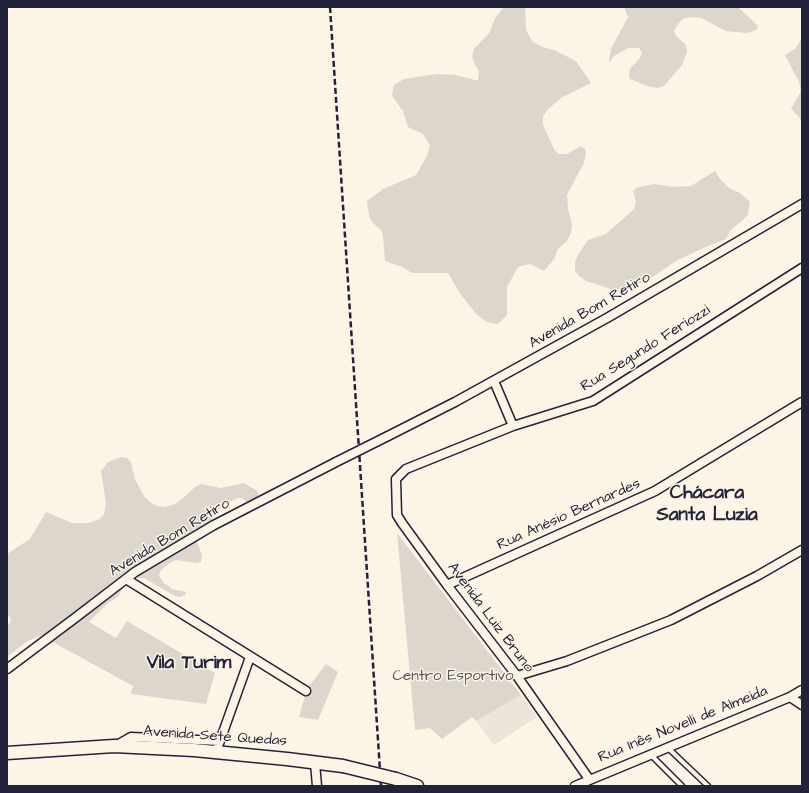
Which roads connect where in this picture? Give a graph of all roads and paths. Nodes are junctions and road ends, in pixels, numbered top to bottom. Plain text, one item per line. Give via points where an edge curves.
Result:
1 (802, 204) edge
2 (802, 268) edge
3 (494, 381) junction
4 (802, 402) edge
5 (512, 426) junction
6 (406, 470) joint
7 (802, 550) edge
8 (126, 579) junction
9 (448, 585) junction
10 (250, 657) junction
11 (7, 669) edge
12 (517, 676) junction
13 (802, 690) edge
14 (306, 691) dead end
15 (790, 697) junction
16 (802, 706) edge
17 (218, 746) junction
18 (668, 748) junction
19 (7, 753) edge
20 (650, 754) junction
21 (315, 763) junction
22 (589, 779) junction
23 (317, 786) edge
24 (416, 786) edge
25 (575, 786) edge
26 (682, 786) edge
27 (708, 786) edge

1 - 3 street, Avenida Bom Retiro
2 - 5 street, Rua Segundo Feriozzi via 593,401
3 - 5 street
3 - 8 street, Avenida Bom Retiro, bridge via 214,525
4 - 9 street, Rua Anésio Bernardes via 655,491
5 - 6 street, Rua Segundo Feriozzi
6 - 9 street, Avenida Luiz Bruno via 396,479 397,515
7 - 12 street via 670,620 567,661
8 - 10 street
8 - 11 street, Avenida Bom Retiro
9 - 12 street, Avenida Luiz Bruno
10 - 14 street
10 - 17 street
12 - 22 street, Avenida Luiz Bruno
13 - 15 street, Rua Inês Novelli de Almeida
15 - 16 street
15 - 18 street, Rua Inês Novelli de Almeida
17 - 19 street, Avenida Sete Quedas via 114,746
17 - 21 street, Avenida Sete Quedas
18 - 20 street, Rua Inês Novelli de Almeida
18 - 27 lane
20 - 22 street, Rua Inês Novelli de Almeida
20 - 26 lane
21 - 23 street
21 - 24 street, Avenida Sete Quedas, bridge via 343,766
22 - 25 street, Rua Inês Novelli de Almeida

